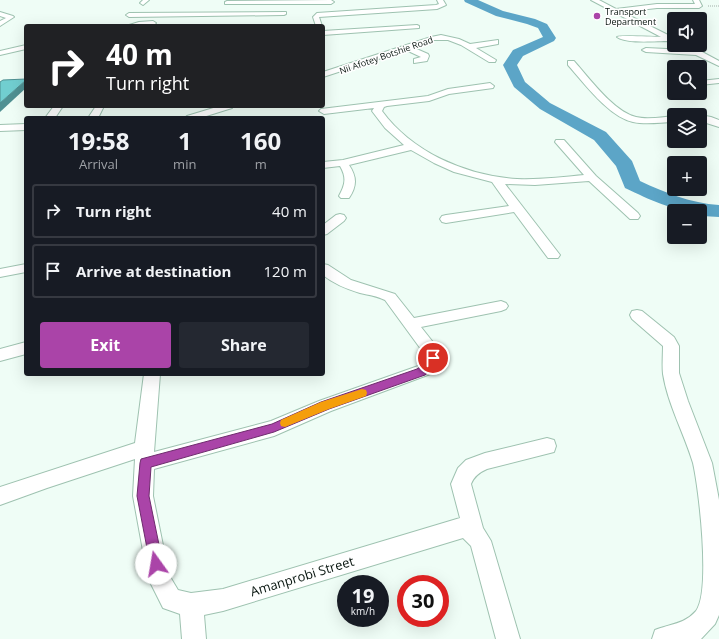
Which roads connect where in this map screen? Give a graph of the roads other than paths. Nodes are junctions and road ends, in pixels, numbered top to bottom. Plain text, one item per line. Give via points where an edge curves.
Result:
1 (440, 0) edge
2 (594, 0) edge
3 (696, 0) edge
4 (227, 1) edge
5 (331, 2) dead end
6 (615, 11) junction
7 (284, 13) dead end
8 (0, 14) edge
9 (129, 15) dead end
10 (221, 16) junction
11 (159, 23) dead end
12 (0, 24) edge
13 (139, 24) edge
14 (318, 24) edge
15 (417, 27) dead end
16 (362, 31) junction
17 (325, 33) edge
18 (620, 37) dead end
19 (667, 37) edge
20 (365, 38) dead end
21 (667, 40) edge
22 (496, 42) dead end
23 (24, 47) edge
24 (406, 47) junction
25 (468, 47) junction
26 (646, 50) dead end
27 (0, 53) edge
28 (697, 53) joint
29 (492, 60) dead end
30 (417, 61) dead end
31 (571, 63) dead end
32 (719, 64) edge
33 (325, 74) edge
34 (719, 81) edge
35 (707, 82) edge
36 (490, 86) dead end
37 (380, 105) junction
38 (222, 108) edge
39 (324, 111) dead end
40 (196, 116) edge
41 (667, 119) edge
42 (707, 119) edge
43 (719, 124) edge
44 (24, 127) edge
45 (5, 128) edge
46 (0, 137) edge
47 (560, 142) dead end
48 (410, 147) junction
49 (343, 162) junction
50 (325, 165) edge
51 (592, 178) junction
52 (496, 180) junction
53 (345, 196) dead end
54 (517, 208) junction
55 (634, 216) dead end
56 (340, 218) dead end
57 (446, 219) dead end
58 (325, 229) edge
59 (553, 255) dead end
60 (24, 268) edge
61 (325, 270) edge
62 (0, 273) edge
63 (502, 306) dead end
64 (637, 316) dead end
65 (411, 324) junction
66 (24, 349) edge
67 (0, 355) edge
68 (152, 376) edge
69 (547, 446) dead end
70 (145, 455) junction
71 (0, 496) edge
72 (474, 533) junction
73 (715, 604) edge
74 (191, 605) junction
75 (194, 639) edge
76 (508, 639) edge
77 (664, 639) edge

1 - 14 street via 444,3 437,7 317,15
2 - 6 street
3 - 6 street via 699,6 659,6
4 - 5 street
4 - 10 street
6 - 19 street
7 - 10 street
8 - 12 street via 11,17
9 - 10 street
11 - 13 street
15 - 16 street
16 - 17 street
16 - 20 street
18 - 21 street
22 - 25 street
23 - 27 street
24 - 25 street, Nii Afotey Botshie Road via 443,37 451,38
24 - 30 street via 425,56 424,59
24 - 33 street, Nii Afotey Botshie Road
25 - 29 street, Nii Afotey Botshie Road
26 - 28 street
28 - 32 street
31 - 41 street via 626,116 643,120
34 - 35 street
36 - 37 street
37 - 39 street
37 - 48 street via 376,111 382,120
38 - 40 street
42 - 43 street
44 - 45 street
45 - 46 street
47 - 51 street
48 - 49 street
48 - 52 street via 468,172
49 - 50 street
49 - 53 street via 352,178
51 - 52 street via 527,182
51 - 55 street
52 - 54 street
54 - 57 street
54 - 59 street
56 - 58 street
60 - 62 street
61 - 65 street via 342,282 382,292 390,297
63 - 65 street
64 - 73 street via 671,346 671,373 702,463 708,490 715,562
65 - 70 street via 433,358 431,364 421,372 325,406 274,428
66 - 67 street
68 - 70 street, Amanprobi Street
69 - 72 street via 485,461 473,466 465,474 462,484
70 - 71 street via 47,479
70 - 74 street, Amanprobi Street via 143,496 159,578 171,600
72 - 74 street, Amanprobi Street via 465,527 223,600
72 - 76 street via 480,541
73 - 77 street via 708,616 692,631
74 - 75 street

